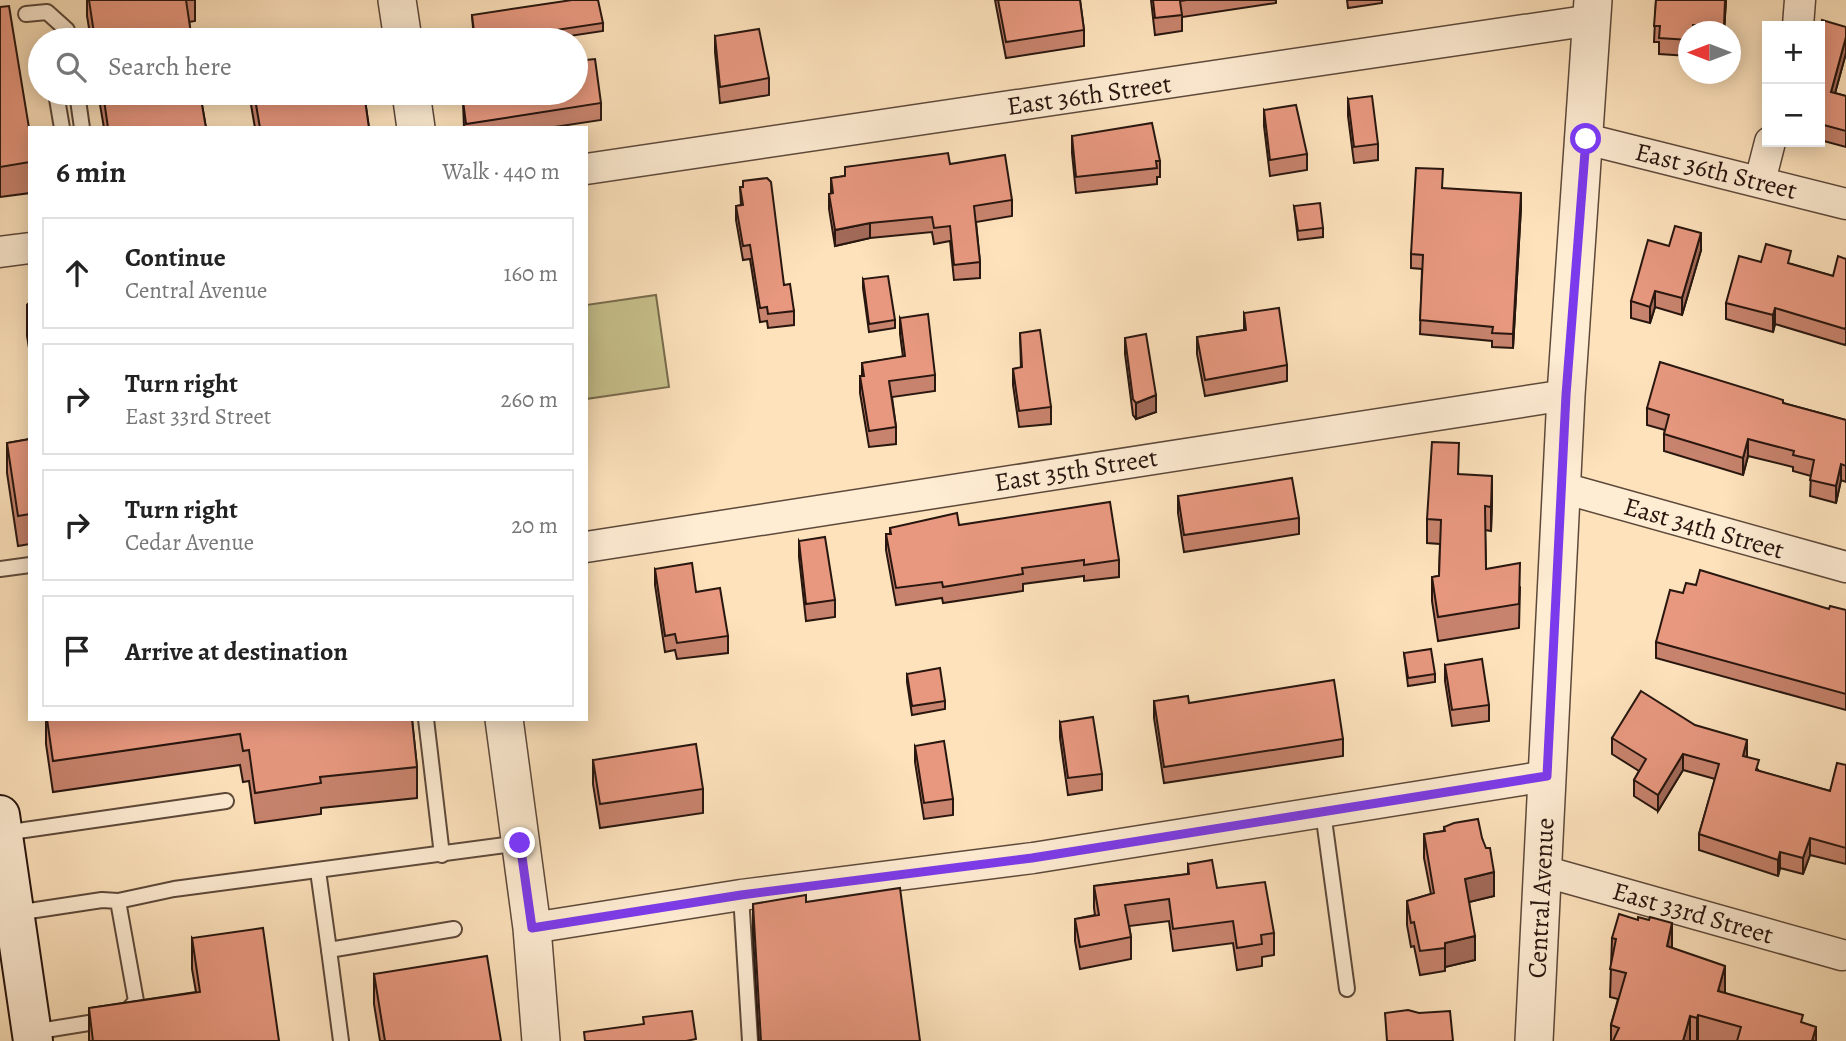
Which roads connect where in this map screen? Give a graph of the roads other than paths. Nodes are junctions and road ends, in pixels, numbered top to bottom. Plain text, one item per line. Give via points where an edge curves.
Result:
1 (397, 0) edge
2 (1800, 0) edge
3 (1593, 10) edge
4 (26, 14) dead end
5 (1798, 21) edge
6 (65, 28) edge
7 (401, 28) edge
8 (58, 105) edge
9 (79, 105) edge
10 (413, 105) edge
11 (62, 126) edge
12 (82, 126) edge
13 (416, 126) edge
14 (1586, 139) junction
15 (1769, 147) edge
16 (588, 169) edge
17 (1759, 181) junction
18 (1846, 204) edge
19 (28, 248) edge
20 (0, 252) edge
21 (1566, 395) junction
22 (1563, 488) junction
23 (588, 547) edge
24 (28, 565) edge
25 (1846, 567) edge
26 (0, 569) edge
27 (426, 721) edge
28 (504, 721) edge
29 (1547, 776) junction
30 (226, 801) dead end
31 (1323, 812) junction
32 (1, 824) edge
33 (520, 843) junction
34 (442, 855) junction
35 (318, 870) junction
36 (1543, 871) junction
37 (741, 895) junction
38 (118, 901) junction
39 (9, 904) edge
40 (532, 928) junction
41 (454, 929) dead end
42 (329, 950) junction
43 (1842, 955) dead end
44 (1347, 989) dead end
45 (33, 1037) edge
46 (341, 1041) edge
47 (541, 1041) edge
48 (750, 1041) edge
49 (1534, 1041) edge

1 - 7 street
2 - 5 street
3 - 14 street, Central Avenue
3 - 16 street, East 36th Street
4 - 6 lane via 47,12
8 - 11 lane
9 - 12 lane
10 - 13 street
14 - 17 street, East 36th Street
14 - 21 street, Central Avenue
15 - 17 street
17 - 18 street, East 36th Street
19 - 20 street
21 - 22 street, Central Avenue
21 - 23 street, East 35th Street
22 - 25 street, East 34th Street
22 - 29 street, Central Avenue
24 - 26 lane
27 - 34 lane
28 - 33 street
29 - 31 street
29 - 36 street, Central Avenue
30 - 32 lane
31 - 37 street via 1032,858
31 - 44 lane
32 - 39 main road
33 - 34 lane
33 - 40 street
34 - 35 lane
35 - 38 lane
35 - 42 lane
36 - 43 street, East 33rd Street
36 - 49 street, Central Avenue
37 - 40 street
37 - 48 lane
38 - 39 lane
38 - 45 lane via 136,1001 121,1017
39 - 45 main road
40 - 47 street
41 - 42 lane
42 - 46 lane

